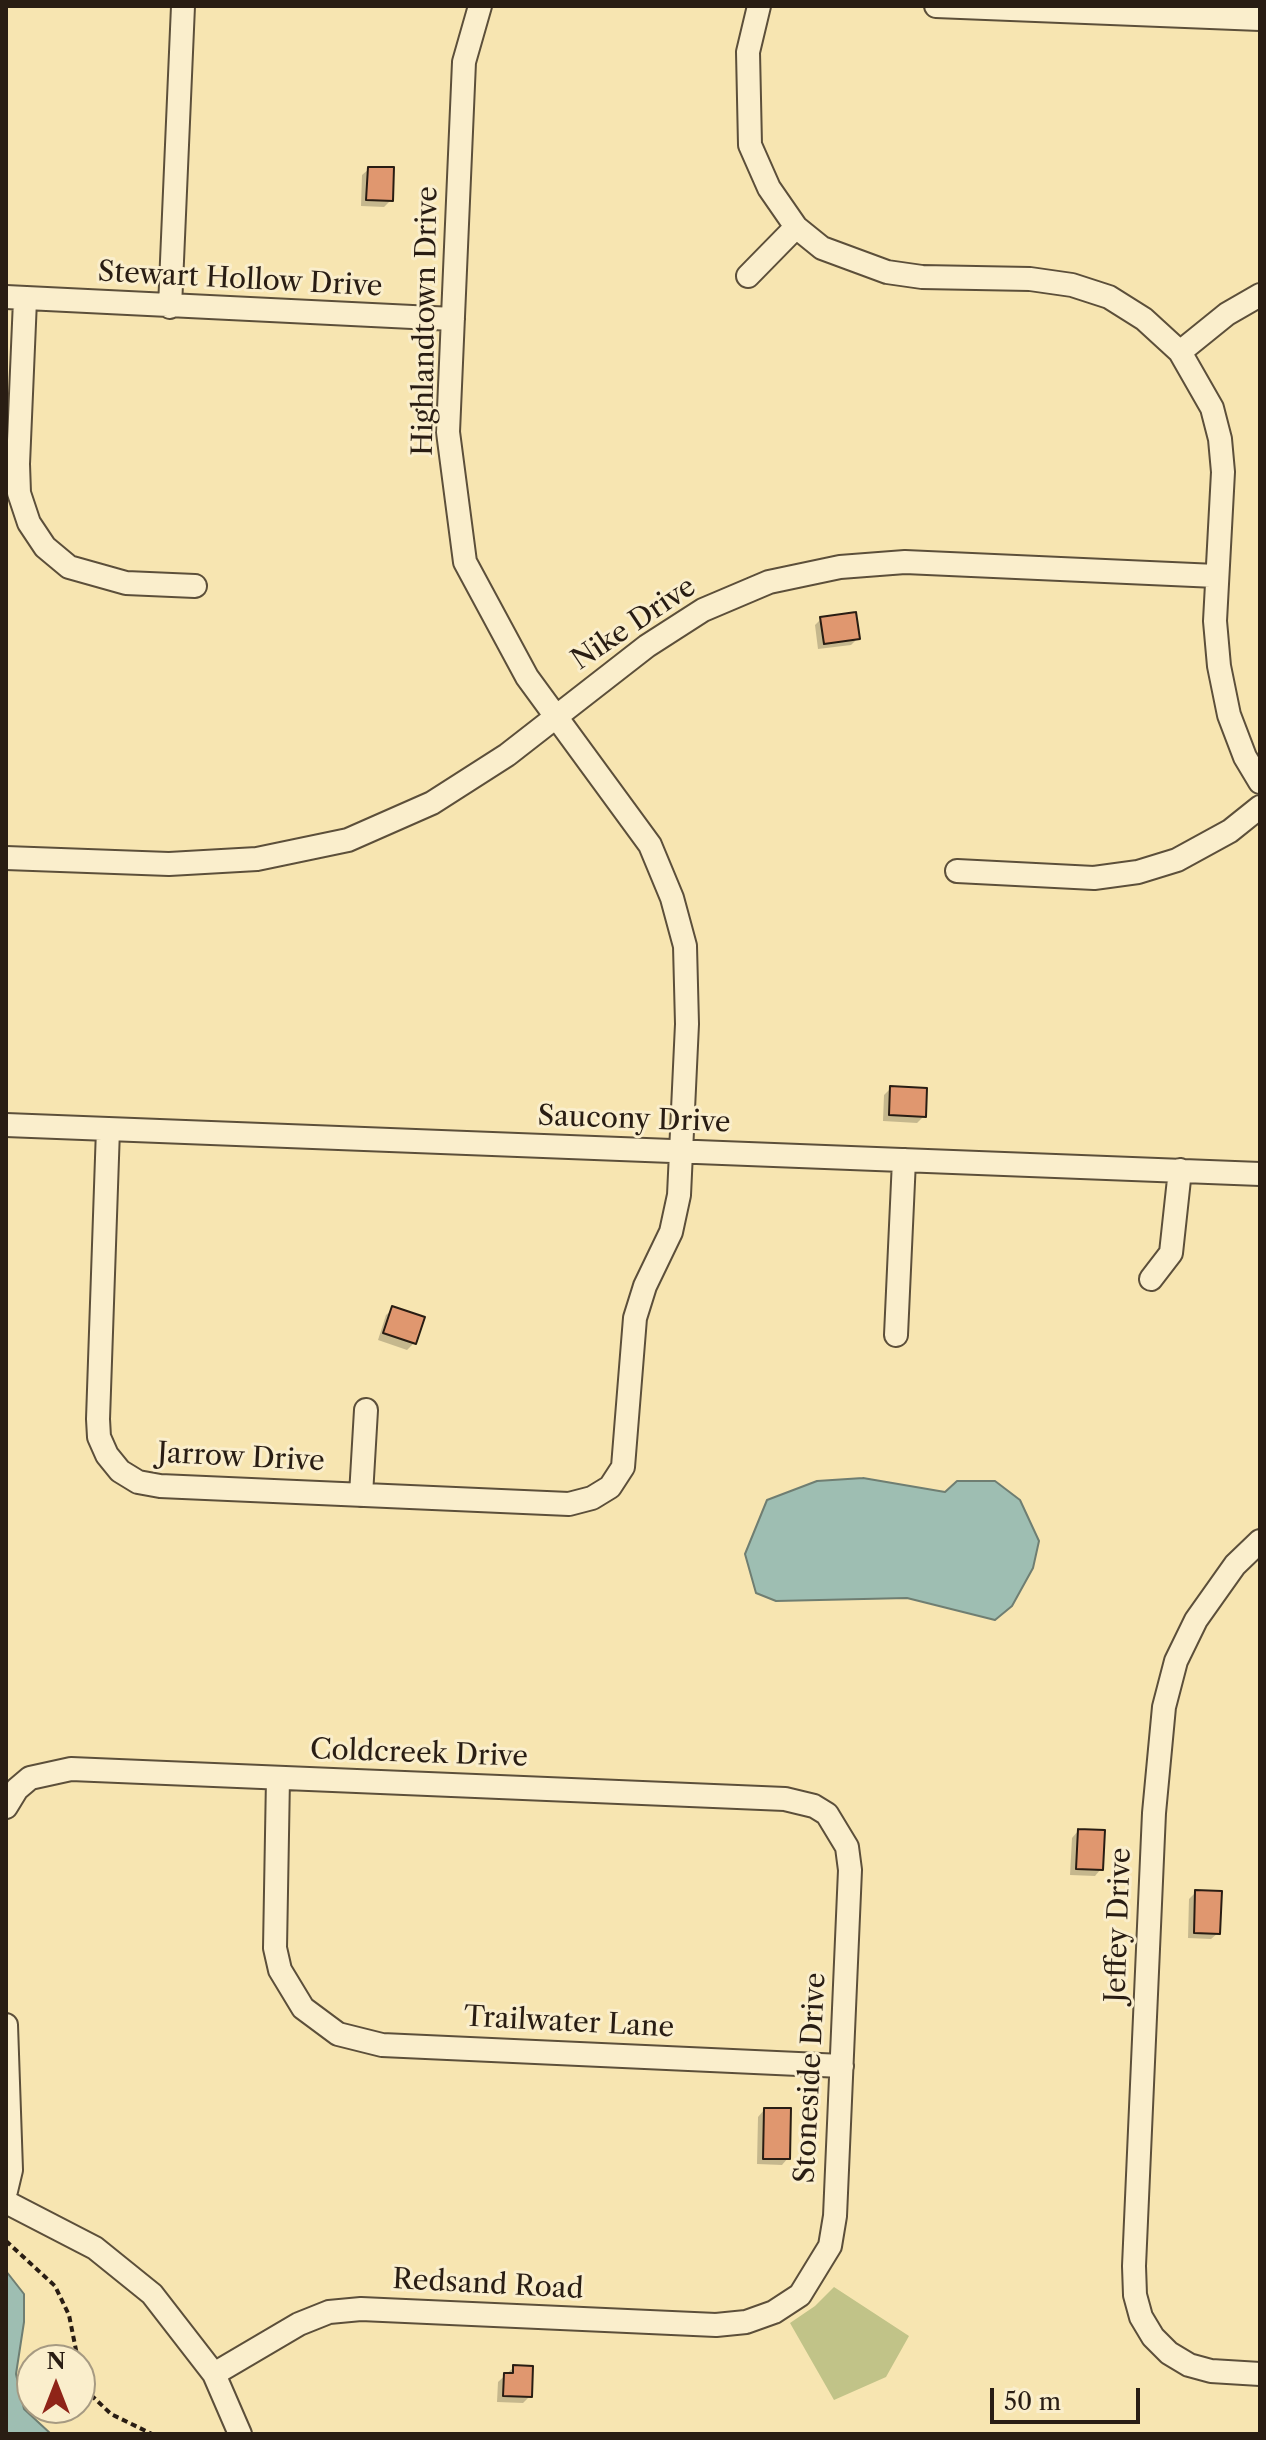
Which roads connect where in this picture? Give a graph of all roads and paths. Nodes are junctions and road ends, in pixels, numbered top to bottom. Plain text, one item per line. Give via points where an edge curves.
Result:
1 (183, 6) edge
2 (480, 6) edge
3 (759, 6) edge
4 (936, 6) edge
5 (1260, 19) edge
6 (796, 227) junction
7 (748, 276) dead end
8 (1260, 295) edge
9 (15, 299) edge
10 (170, 307) junction
11 (453, 319) junction
12 (1180, 352) junction
13 (1216, 576) junction
14 (195, 586) dead end
15 (556, 715) junction
16 (1260, 782) edge
17 (1260, 807) edge
18 (6, 858) edge
19 (957, 871) dead end
20 (6, 1125) edge
21 (108, 1129) junction
22 (681, 1152) junction
23 (904, 1160) junction
24 (1180, 1170) junction
25 (1260, 1174) edge
26 (1151, 1279) dead end
27 (896, 1335) dead end
28 (366, 1410) dead end
29 (610, 1487) joint
30 (361, 1495) junction
31 (1260, 1541) edge
32 (278, 1778) junction
33 (6, 1807) edge
34 (837, 1826) joint
35 (6, 2025) edge
36 (842, 2066) junction
37 (6, 2191) edge
38 (6, 2202) edge
39 (6, 2241) edge
40 (774, 2312) joint
41 (75, 2344) edge
42 (214, 2374) junction
43 (1260, 2374) edge
44 (96, 2400) edge
45 (152, 2434) edge
46 (240, 2434) edge

1 - 10 street
2 - 11 street, Highlandtown Drive via 464,62
3 - 6 street via 748,52 750,145 769,188
4 - 5 street
6 - 7 street
6 - 12 street via 822,248 887,272 1030,279 1109,297 1144,319
8 - 12 street
9 - 10 street, Stewart Hollow Drive
9 - 14 street via 19,493 29,523 45,547 69,567 126,583
10 - 11 street, Stewart Hollow Drive
11 - 15 street, Highlandtown Drive via 448,432 465,562 527,677
12 - 13 street via 1212,408 1220,439
13 - 15 street, Nike Drive via 905,562 840,567 769,582 703,610
13 - 16 street via 1219,666 1229,715
15 - 18 street, Nike Drive via 507,755 432,803 348,840 302,853 169,864
15 - 22 street, Highlandtown Drive via 650,845 672,898 685,946 688,1002
17 - 19 street via 1230,831 1177,860 1138,872 1094,878
20 - 21 street, Saucony Drive
21 - 22 street, Saucony Drive
21 - 30 street, Jarrow Drive via 98,1419 99,1437 111,1464 138,1482 160,1486
22 - 23 street, Saucony Drive
22 - 29 street, Highlandtown Drive via 676,1216 635,1318 626,1452
23 - 24 street, Saucony Drive
23 - 27 street
24 - 25 street, Saucony Drive
24 - 26 street via 1171,1253
28 - 30 street
29 - 30 street, Jarrow Drive via 569,1504
31 - 43 street, Jeffey Drive via 1218,1586 1176,1661 1157,1758 1134,2266 1135,2295 1153,2337 1169,2353 1189,2365
32 - 33 street, Coldcreek Drive via 51,1771 30,1778
32 - 34 street, Coldcreek Drive via 785,1799 814,1806
32 - 36 street, Trailwater Lane via 275,1948 280,1970 303,2008 338,2034 382,2045
34 - 36 street, Stoneside Drive via 850,1870
35 - 37 street via 11,2170
36 - 40 street, Stoneside Drive via 830,2246 800,2295
38 - 42 street via 95,2248 128,2273 162,2306
39 - 41 path via 55,2286
40 - 42 street, Redsand Road via 716,2325 361,2309 329,2312
42 - 46 street
44 - 45 path via 111,2414

